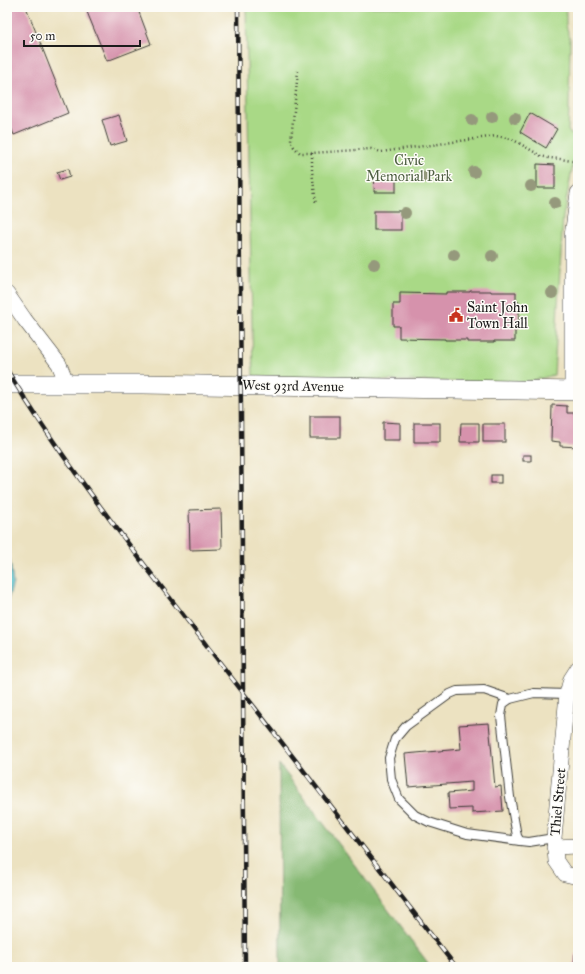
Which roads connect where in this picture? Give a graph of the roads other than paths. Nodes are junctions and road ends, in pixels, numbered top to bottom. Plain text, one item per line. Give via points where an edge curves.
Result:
1 (578, 193) edge
2 (7, 294) edge
3 (575, 294) edge
4 (575, 341) edge
5 (7, 384) edge
6 (67, 384) junction
7 (575, 390) edge
8 (578, 668) edge
9 (567, 694) junction
10 (510, 699) junction
11 (520, 841) junction
12 (554, 842) junction
13 (578, 846) edge
14 (578, 877) edge

1 - 3 street via 572,236
2 - 6 street via 59,364
3 - 4 street
4 - 7 street
5 - 6 street, West 93rd Avenue
6 - 7 street, West 93rd Avenue
8 - 9 street, Thiel Street via 570,679
9 - 10 lane via 534,693
9 - 12 street, Thiel Street
10 - 11 lane via 502,704 501,716 510,798
10 - 11 lane via 484,690 457,691 450,694 406,726 395,739 389,758 391,779 399,799 415,815 468,834
11 - 12 lane
12 - 13 street
12 - 14 street, Thiel Street via 556,861 565,874

